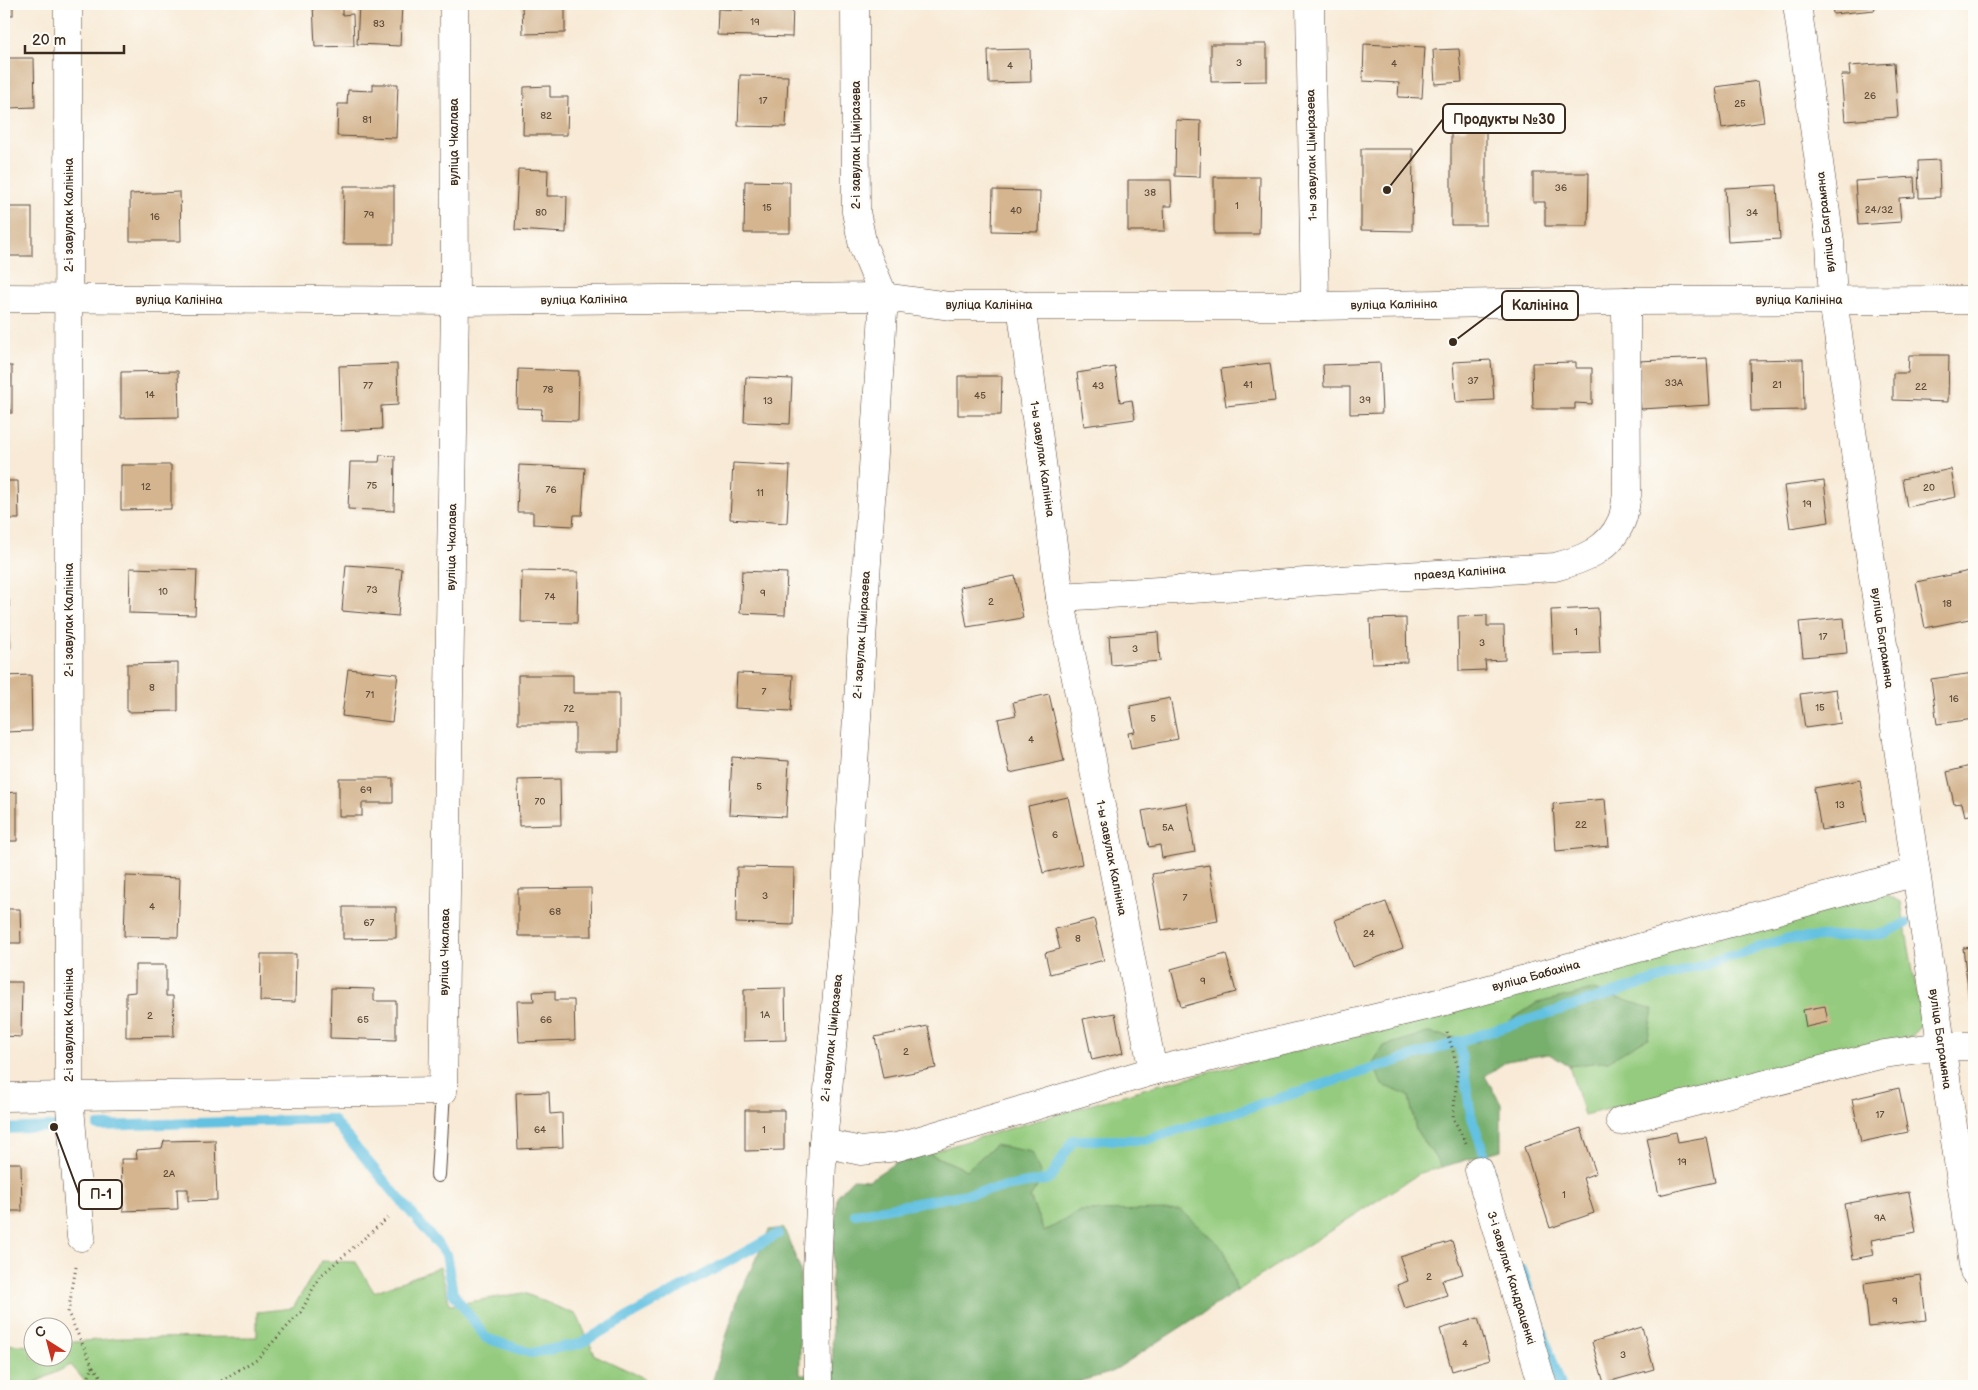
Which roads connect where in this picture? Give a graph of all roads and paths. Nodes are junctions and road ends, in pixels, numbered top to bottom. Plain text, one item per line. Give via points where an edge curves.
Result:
1 (68, 4) edge
2 (454, 4) edge
3 (855, 4) edge
4 (1310, 4) edge
5 (1798, 4) edge
6 (884, 297) junction
7 (4, 298) edge
8 (69, 299) junction
9 (1833, 300) junction
10 (1974, 300) edge
11 (455, 301) junction
12 (1626, 301) junction
13 (1021, 305) junction
14 (1315, 306) junction
15 (1060, 597) junction
16 (1916, 872) junction
17 (1941, 1046) junction
18 (1974, 1046) edge
19 (1458, 1067) dead end
20 (1153, 1071) junction
21 (442, 1091) junction
22 (70, 1095) junction
23 (4, 1097) edge
24 (1620, 1121) dead end
25 (822, 1143) junction
26 (1479, 1170) joint
27 (438, 1175) dead end
28 (389, 1217) dead end
29 (81, 1237) joint
30 (1974, 1271) edge
31 (93, 1367) junction
32 (85, 1386) edge
33 (109, 1386) edge
34 (212, 1386) edge
35 (818, 1386) edge
36 (1543, 1386) edge

1 - 8 street, 2-і завулак Калініна
2 - 11 street, вуліца Чкалава
3 - 6 street, 2-і завулак Ціміразева via 856,212 863,246
4 - 14 street, 1-ы завулак Ціміразева
5 - 9 street, вуліца Баграмяна via 1830,242
6 - 11 street, вуліца Калініна
6 - 13 street, вуліца Калініна via 950,306
6 - 25 street, 2-і завулак Ціміразева via 844,920
7 - 8 street, вуліца Калініна
8 - 11 street, вуліца Калініна
8 - 22 street, 2-і завулак Калініна
9 - 10 street, вуліца Калініна
9 - 12 street, вуліца Калініна
9 - 16 street, вуліца Баграмяна
11 - 21 street, вуліца Чкалава
12 - 14 street, вуліца Калініна
12 - 15 street, праезд Калініна via 1627,495 1621,522 1606,544 1582,560 1555,567
13 - 14 street, вуліца Калініна
13 - 15 street, 1-ы завулак Калініна
15 - 20 street, 1-ы завулак Калініна
16 - 17 street, вуліца Баграмяна
16 - 20 street, вуліца Бабахіна via 1438,1003
17 - 18 street
17 - 24 street via 1884,1054
17 - 30 street, вуліца Баграмяна
19 - 26 path via 1453,1118
20 - 25 street via 897,1147 861,1151
21 - 22 street
21 - 27 lane
22 - 23 street
22 - 29 street, 2-і завулак Калініна
25 - 35 street, 2-і завулак Ціміразева via 816,1269
26 - 36 street, 3-і завулак Кандраценкі
28 - 34 path via 319,1277 301,1312 258,1358
29 - 31 path via 68,1313
31 - 32 path
31 - 33 path

